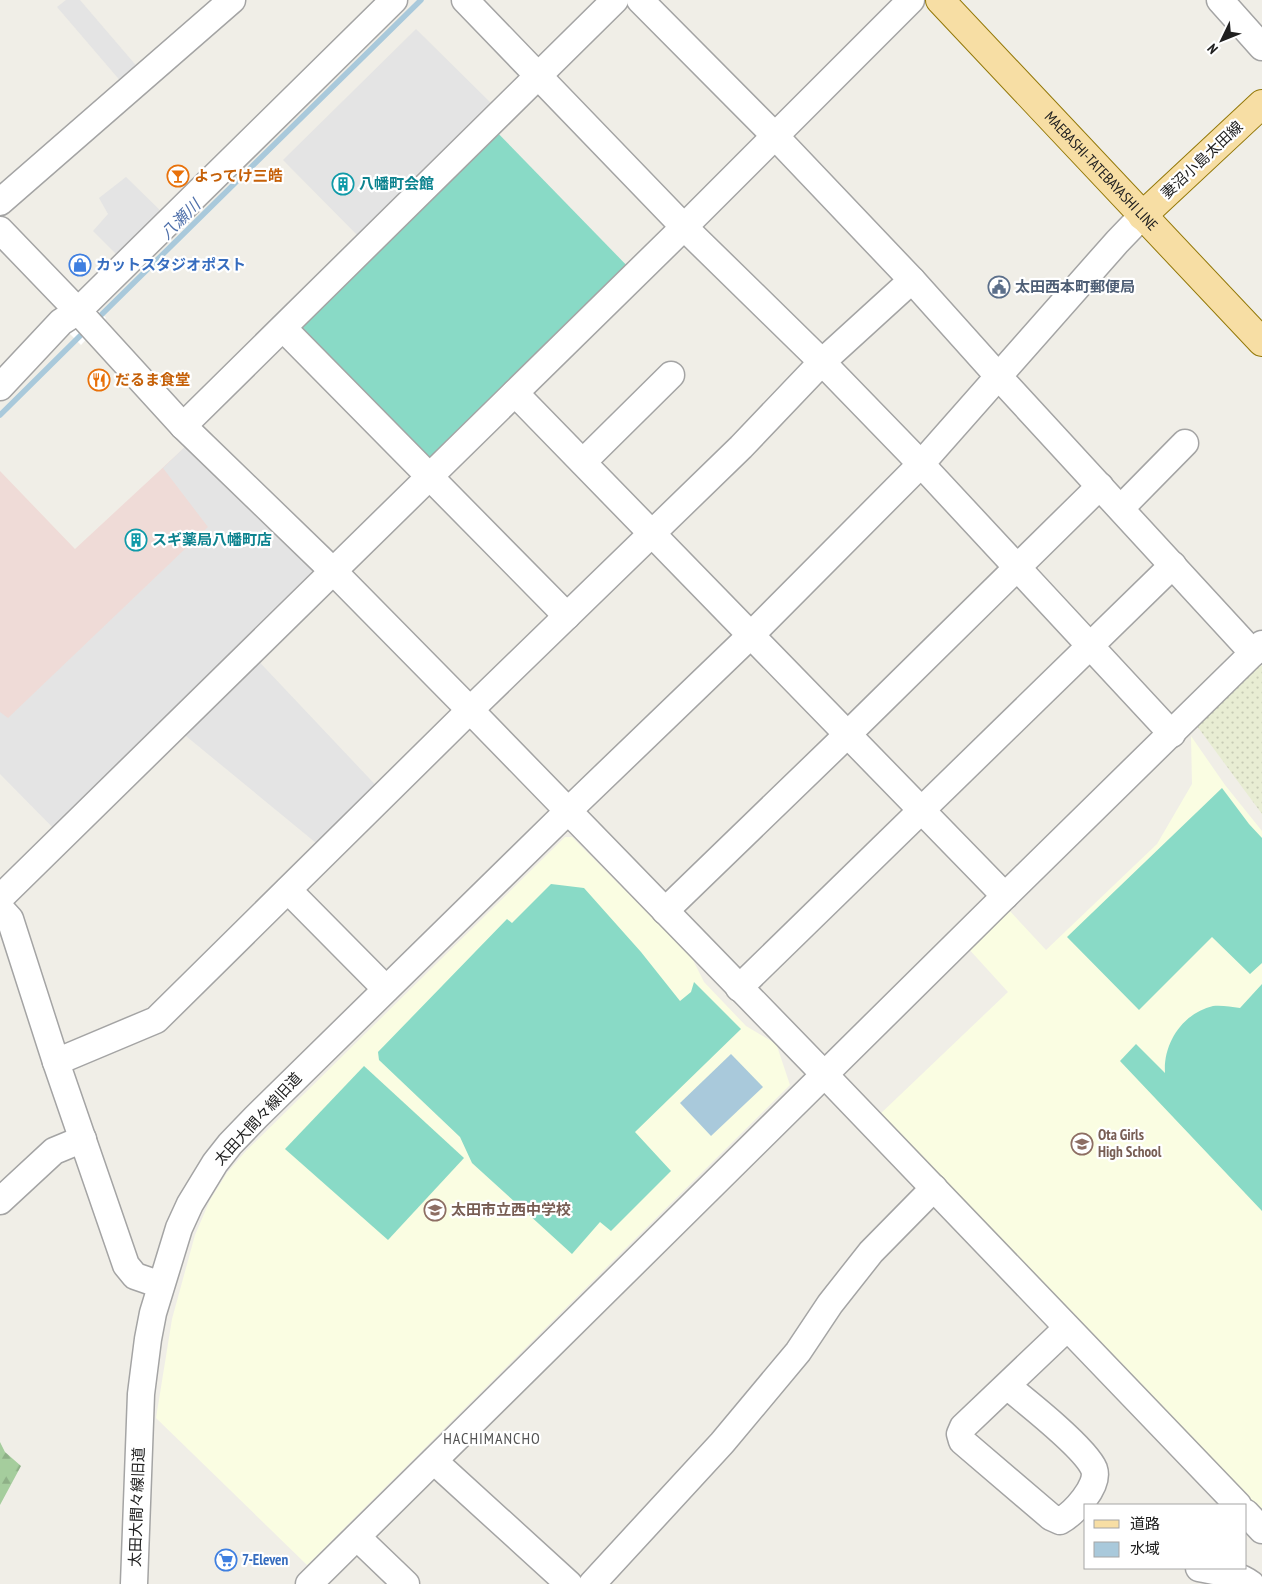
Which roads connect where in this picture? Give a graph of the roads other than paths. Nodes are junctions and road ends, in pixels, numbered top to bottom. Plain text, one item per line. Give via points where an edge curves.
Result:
1 (232, 0) edge
2 (394, 0) edge
3 (465, 0) edge
4 (615, 0) edge
5 (640, 0) edge
6 (911, 0) edge
7 (940, 0) edge
8 (1220, 0) edge
9 (1262, 47) edge
10 (537, 76) junction
11 (1262, 104) edge
12 (775, 136) junction
13 (0, 202) edge
14 (1142, 216) junction
15 (684, 227) junction
16 (0, 230) edge
17 (912, 280) junction
18 (78, 311) junction
19 (282, 328) junction
20 (1262, 342) edge
21 (822, 362) junction
22 (670, 375) dead end
23 (999, 378) junction
24 (0, 387) edge
25 (515, 393) junction
26 (183, 426) junction
27 (1185, 443) dead end
28 (583, 462) junction
29 (921, 464) junction
30 (430, 477) junction
31 (1100, 486) junction
32 (1121, 508) junction
33 (652, 534) junction
34 (1173, 566) junction
35 (1016, 568) junction
36 (334, 572) junction
37 (567, 616) junction
38 (751, 635) junction
39 (1090, 647) junction
40 (1258, 649) edge
41 (470, 710) junction
42 (848, 734) junction
43 (1172, 734) junction
44 (922, 810) junction
45 (568, 811) junction
46 (288, 890) junction
47 (1006, 896) junction
48 (0, 898) edge
49 (0, 908) edge
50 (665, 911) junction
51 (739, 988) junction
52 (386, 990) junction
53 (56, 1062) junction
54 (825, 1075) junction
55 (83, 1139) junction
56 (934, 1188) junction
57 (0, 1201) edge
58 (161, 1285) junction
59 (1067, 1328) junction
60 (1007, 1386) junction
61 (434, 1461) junction
62 (1232, 1504) edge
63 (1247, 1517) edge
64 (1262, 1530) edge
65 (357, 1537) junction
66 (1205, 1569) edge
67 (134, 1584) edge
68 (309, 1584) edge
69 (406, 1584) edge
70 (569, 1584) edge
71 (592, 1584) edge
72 (1251, 1584) edge

1 - 13 street
2 - 18 street
3 - 10 street
4 - 10 street
5 - 12 street
6 - 12 street
7 - 14 main road, MAEBASHI-TATEBAYASHI LINE
8 - 9 street
10 - 15 street
10 - 19 street
11 - 14 main road, 妻沼小島太田線
12 - 15 street
12 - 17 street
14 - 20 main road, MAEBASHI-TATEBAYASHI LINE
14 - 23 street, 太田大間々線旧道
15 - 21 street
15 - 25 street
16 - 18 street
17 - 21 street
17 - 23 street
18 - 24 street via 62,322
18 - 26 street
19 - 26 street
19 - 30 street
21 - 29 street
21 - 33 street
22 - 28 street
23 - 29 street, 太田大間々線旧道
23 - 31 street
25 - 28 street
25 - 30 street
26 - 36 street
27 - 32 street
28 - 33 street
29 - 35 street
29 - 38 street, 太田大間々線旧道
30 - 36 street
30 - 37 street
31 - 32 street
31 - 35 street
32 - 34 street
33 - 37 street
33 - 38 street
34 - 39 street
34 - 40 street
35 - 39 street
35 - 42 street
36 - 41 street
36 - 48 street
37 - 41 street
38 - 42 street
38 - 45 street, 太田大間々線旧道
39 - 43 street
39 - 44 street
40 - 43 street
41 - 45 street
41 - 46 street
42 - 44 street
42 - 50 street
43 - 47 street
44 - 47 street
44 - 51 street
45 - 50 street
45 - 52 street, 太田大間々線旧道
46 - 52 street
46 - 53 street via 156,1020
47 - 54 street
49 - 53 street via 10,918
50 - 51 street
51 - 54 street
52 - 58 street, 太田大間々線旧道 via 256,1117 215,1163 179,1228
53 - 55 street
54 - 56 street
54 - 61 street
55 - 57 street via 54,1151
55 - 58 street via 126,1265 135,1276
56 - 59 street
56 - 71 street via 871,1252 798,1352 722,1443
58 - 67 street, 太田大間々線旧道 via 148,1339 141,1394
59 - 60 street
59 - 62 street
60 - 60 street via 963,1427 960,1434 962,1442 1051,1517 1060,1521 1068,1517 1091,1490 1095,1470 1079,1448
61 - 65 street
61 - 70 street
63 - 64 street
65 - 68 street
65 - 69 street
66 - 72 street via 1243,1578

